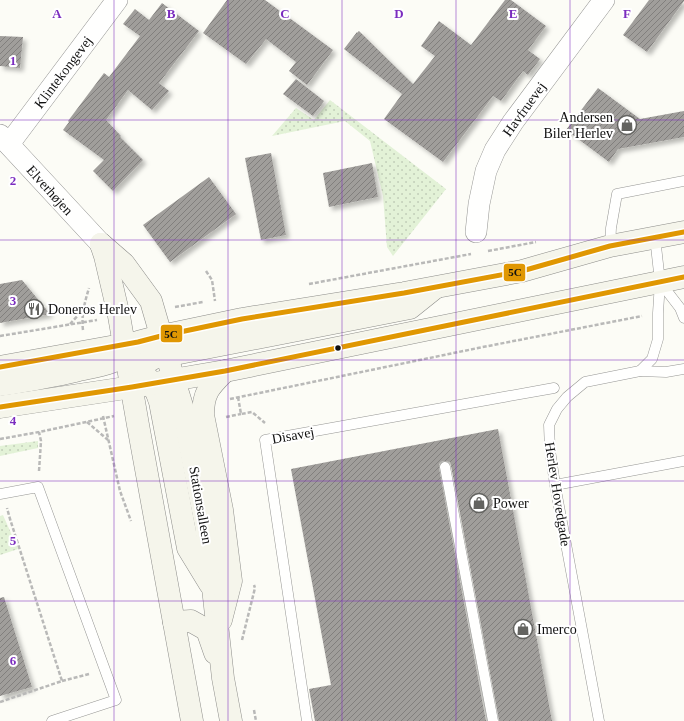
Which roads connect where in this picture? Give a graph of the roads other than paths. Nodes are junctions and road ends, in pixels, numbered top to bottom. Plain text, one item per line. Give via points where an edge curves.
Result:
1 (117, 0) edge
2 (604, 0) edge
3 (4, 140) edge
4 (684, 181) edge
5 (476, 232) dead end
6 (684, 232) edge
7 (655, 237) junction
8 (610, 246) junction
9 (103, 250) junction
10 (684, 277) edge
11 (660, 282) junction
12 (684, 318) edge
13 (140, 359) junction
14 (0, 367) edge
15 (684, 369) edge
16 (225, 370) junction
17 (640, 371) junction
18 (174, 380) junction
19 (0, 385) edge
20 (554, 388) dead end
21 (0, 407) edge
22 (684, 461) edge
23 (445, 467) dead end
24 (555, 485) junction
25 (2, 494) edge
26 (213, 589) junction
27 (174, 622) junction
28 (218, 633) junction
29 (223, 678) junction
30 (52, 721) edge
31 (192, 721) edge
32 (231, 721) edge
33 (307, 721) edge
34 (493, 721) edge
35 (599, 721) edge

1 - 3 street, Klintekongevej
2 - 5 street, Havfruevej via 495,150 486,171
3 - 9 street, Elverhøjen
4 - 8 lane via 617,194
6 - 7 street
7 - 8 street
7 - 11 lane
8 - 13 street via 522,271 242,319
9 - 13 street via 119,316
9 - 13 street, Elverhøjen via 124,264 152,301 164,309
10 - 11 street
11 - 12 lane via 680,308
11 - 16 street
11 - 17 lane via 658,339 652,359
13 - 14 street via 98,350
13 - 18 street, Stationsalleen
13 - 19 street via 116,361
13 - 21 street
13 - 26 street via 160,402 188,548
13 - 27 street via 138,425
15 - 17 lane, Herlev Hovedgade via 666,372
16 - 18 street
16 - 28 street via 208,390 203,403 232,581
17 - 24 lane, Herlev Hovedgade via 585,382 557,409 549,425
18 - 26 street, Stationsalleen via 182,406 204,518
20 - 33 lane, Disavej via 265,440
22 - 24 lane
23 - 34 lane
24 - 35 lane, Herlev Hovedgade
25 - 30 lane via 38,487 116,700
26 - 28 street, Stationsalleen
27 - 29 street, Stationsalleen via 191,620 207,630
27 - 31 street
28 - 29 street, Stationsalleen
29 - 32 street, Stationsalleen

